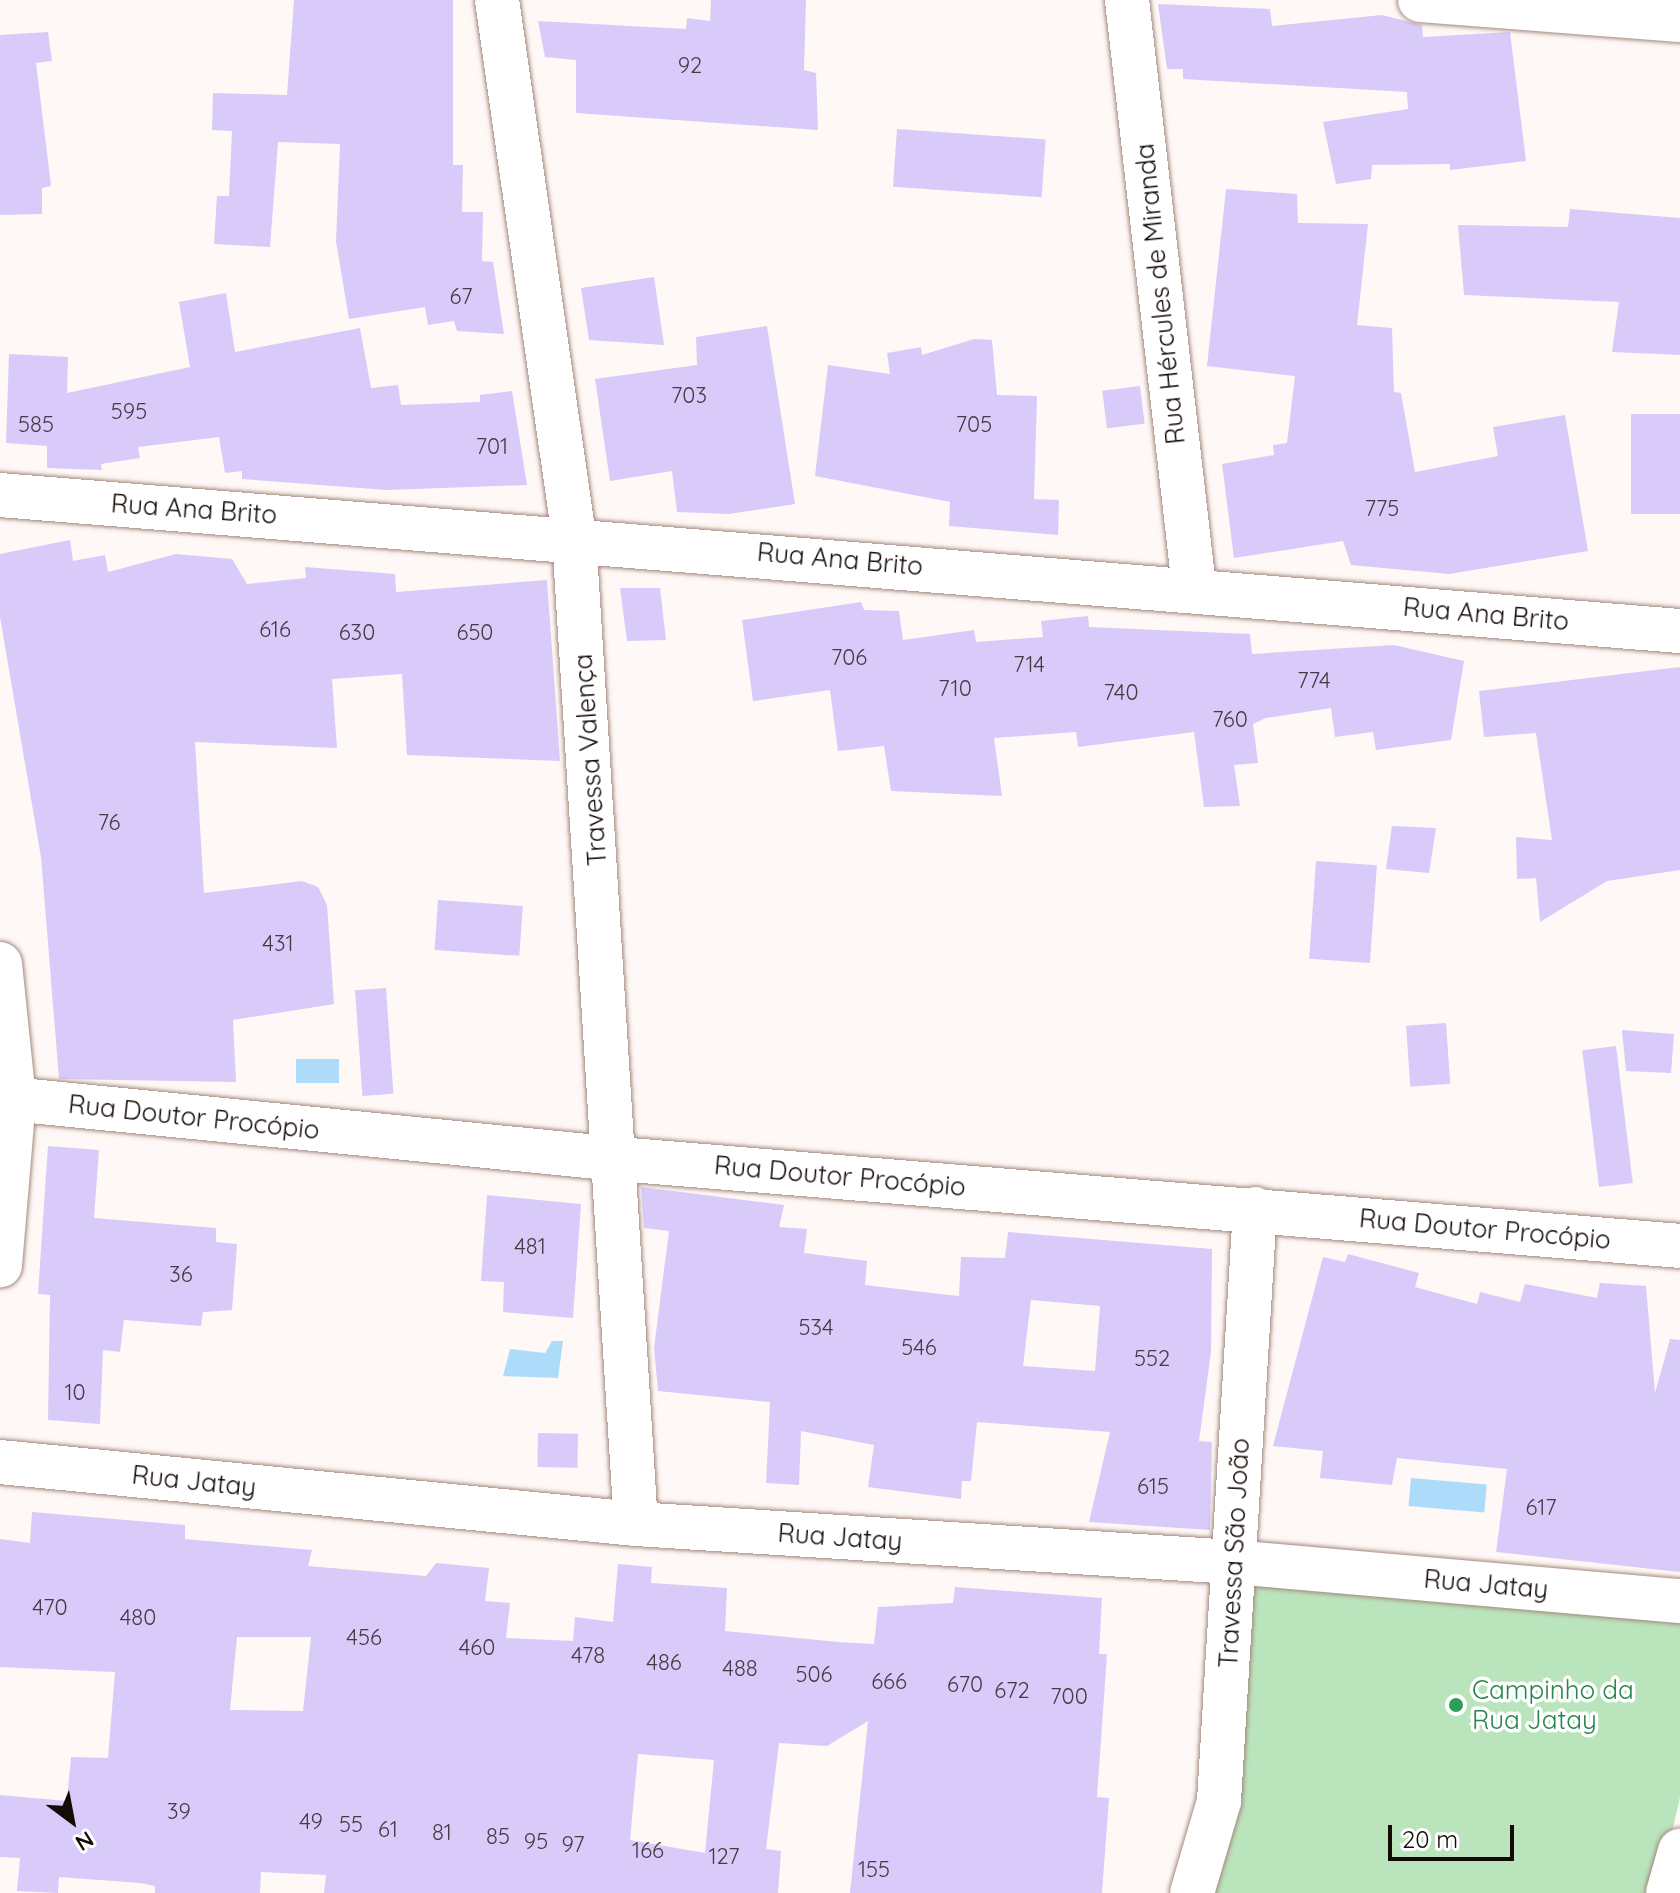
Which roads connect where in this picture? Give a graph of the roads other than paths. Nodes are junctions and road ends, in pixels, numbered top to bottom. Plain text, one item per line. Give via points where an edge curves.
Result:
1 (497, 0) edge
2 (1127, 0) edge
3 (1420, 0) edge
4 (1680, 20) edge
5 (0, 495) edge
6 (574, 537) junction
7 (1194, 587) junction
8 (1680, 631) edge
9 (0, 964) edge
10 (7, 1098) edge
11 (618, 1159) junction
12 (1255, 1209) junction
13 (1680, 1246) edge
14 (0, 1265) edge
15 (0, 1462) edge
16 (636, 1524) junction
17 (1233, 1562) junction
18 (1680, 1601) edge
19 (1680, 1851) edge
20 (1192, 1893) edge
21 (1668, 1893) edge

1 - 6 street, Travessa Valença
2 - 7 street, Rua Hércules de Miranda
3 - 4 street
5 - 6 street, Rua Ana Brito
6 - 7 street, Rua Ana Brito
6 - 11 street, Travessa Valença
7 - 8 street, Rua Ana Brito
9 - 10 street
10 - 11 street, Rua Doutor Procópio
10 - 14 street
11 - 12 street, Rua Doutor Procópio
11 - 16 street, Travessa Valença
12 - 13 street, Rua Doutor Procópio
12 - 17 street, Travessa São João
15 - 16 street, Rua Jatay
16 - 17 street, Rua Jatay
17 - 18 street, Rua Jatay
17 - 20 street, Travessa São João via 1219,1801
19 - 21 street

